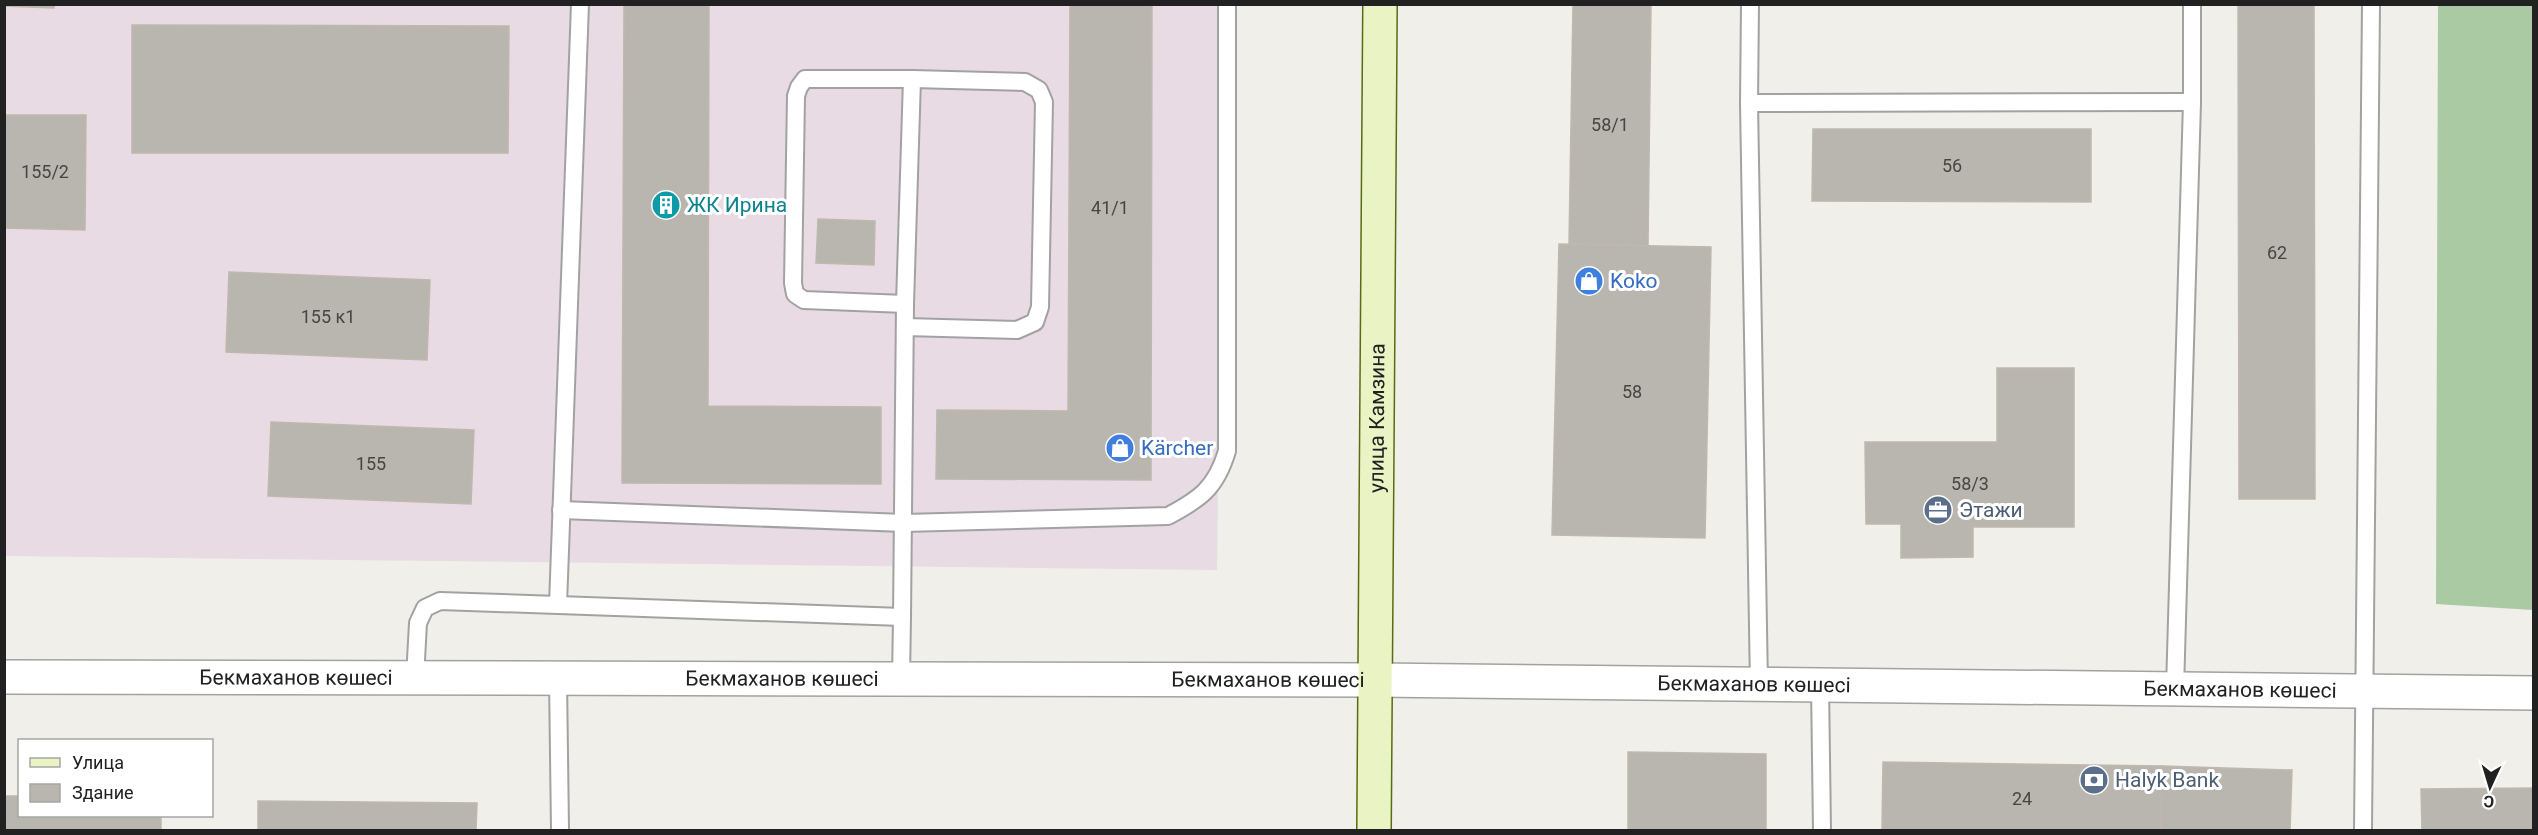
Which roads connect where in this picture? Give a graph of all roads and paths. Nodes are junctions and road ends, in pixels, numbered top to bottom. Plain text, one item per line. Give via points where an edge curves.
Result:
1 (580, 4) edge
2 (1227, 4) edge
3 (1380, 4) edge
4 (1750, 4) edge
5 (2192, 4) edge
6 (2371, 4) edge
7 (912, 79) junction
8 (2192, 102) junction
9 (1749, 103) junction
10 (905, 304) junction
11 (905, 327) junction
12 (561, 510) junction
13 (904, 523) junction
14 (558, 605) junction
15 (902, 617) junction
16 (4, 677) edge
17 (415, 678) junction
18 (558, 678) junction
19 (901, 679) junction
20 (1377, 680) junction
21 (1759, 685) junction
22 (1820, 685) junction
23 (2175, 689) junction
24 (2364, 692) junction
25 (2534, 693) edge
26 (560, 831) edge
27 (1374, 831) edge
28 (1822, 831) edge
29 (2363, 831) edge

1 - 12 lane
2 - 13 lane via 1227,451 1221,473 1197,500 1168,516
3 - 20 main road, улица Камзина
4 - 9 lane
5 - 8 lane
6 - 24 lane
7 - 10 lane
7 - 10 lane via 806,79 796,96 795,294 804,300
7 - 11 lane via 1025,82 1040,90 1044,102 1040,307 1035,322 1017,330
8 - 9 lane
8 - 23 lane
9 - 21 lane
10 - 11 lane
11 - 13 lane
12 - 13 lane
12 - 14 lane
13 - 15 lane
14 - 15 lane
14 - 17 lane via 440,601 425,608 418,623
15 - 19 lane
16 - 17 street, Бекмаханов көшесі
17 - 18 street, Бекмаханов көшесі
18 - 19 street, Бекмаханов көшесі
18 - 26 lane
19 - 20 street, Бекмаханов көшесі
20 - 21 street, Бекмаханов көшесі
20 - 27 main road, улица Камзина
21 - 22 street, Бекмаханов көшесі
22 - 23 street, Бекмаханов көшесі
22 - 28 lane
23 - 24 street, Бекмаханов көшесі
24 - 25 street, Бекмаханов көшесі
24 - 29 lane

